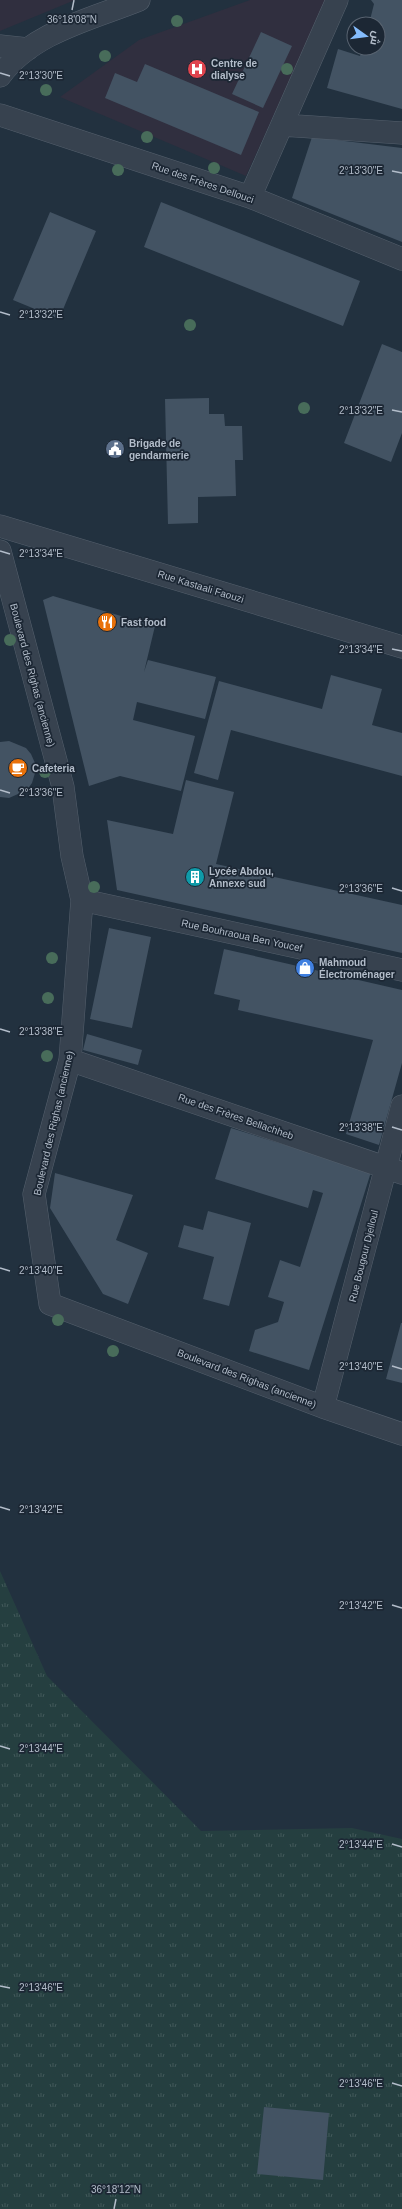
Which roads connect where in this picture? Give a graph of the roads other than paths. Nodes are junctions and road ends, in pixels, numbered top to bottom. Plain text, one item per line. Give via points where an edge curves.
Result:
1 (140, 0) edge
2 (337, 0) edge
3 (111, 5) edge
4 (0, 46) edge
5 (28, 49) junction
6 (0, 76) edge
7 (0, 115) edge
8 (282, 125) junction
9 (402, 133) edge
10 (250, 198) junction
11 (402, 259) edge
12 (0, 526) edge
13 (0, 551) edge
14 (400, 640) edge
15 (82, 900) junction
16 (402, 970) edge
17 (70, 1060) junction
18 (402, 1106) edge
19 (394, 1170) edge
20 (323, 1407) junction
21 (402, 1434) edge

1 - 3 street
2 - 8 street
3 - 5 street via 45,37
4 - 5 street
5 - 6 street via 10,62
7 - 10 street, Rue des Frères Dellouci
8 - 9 street
8 - 10 street
10 - 11 street, Rue des Frères Dellouci
12 - 14 street, Rue Kastaali Faouzi
13 - 15 street, Boulevard des Righas (ancienne) via 63,787 72,856
15 - 16 street, Rue Bouhraoua Ben Youcef
15 - 17 street, Boulevard des Righas (ancienne)
17 - 19 street, Rue des Frères Bellachheb
17 - 20 street, Boulevard des Righas (ancienne) via 34,1194 50,1304
18 - 19 street, Rue Bougour Djelloul
19 - 20 street, Rue Bougour Djelloul
20 - 21 street, Boulevard des Righas (ancienne)

